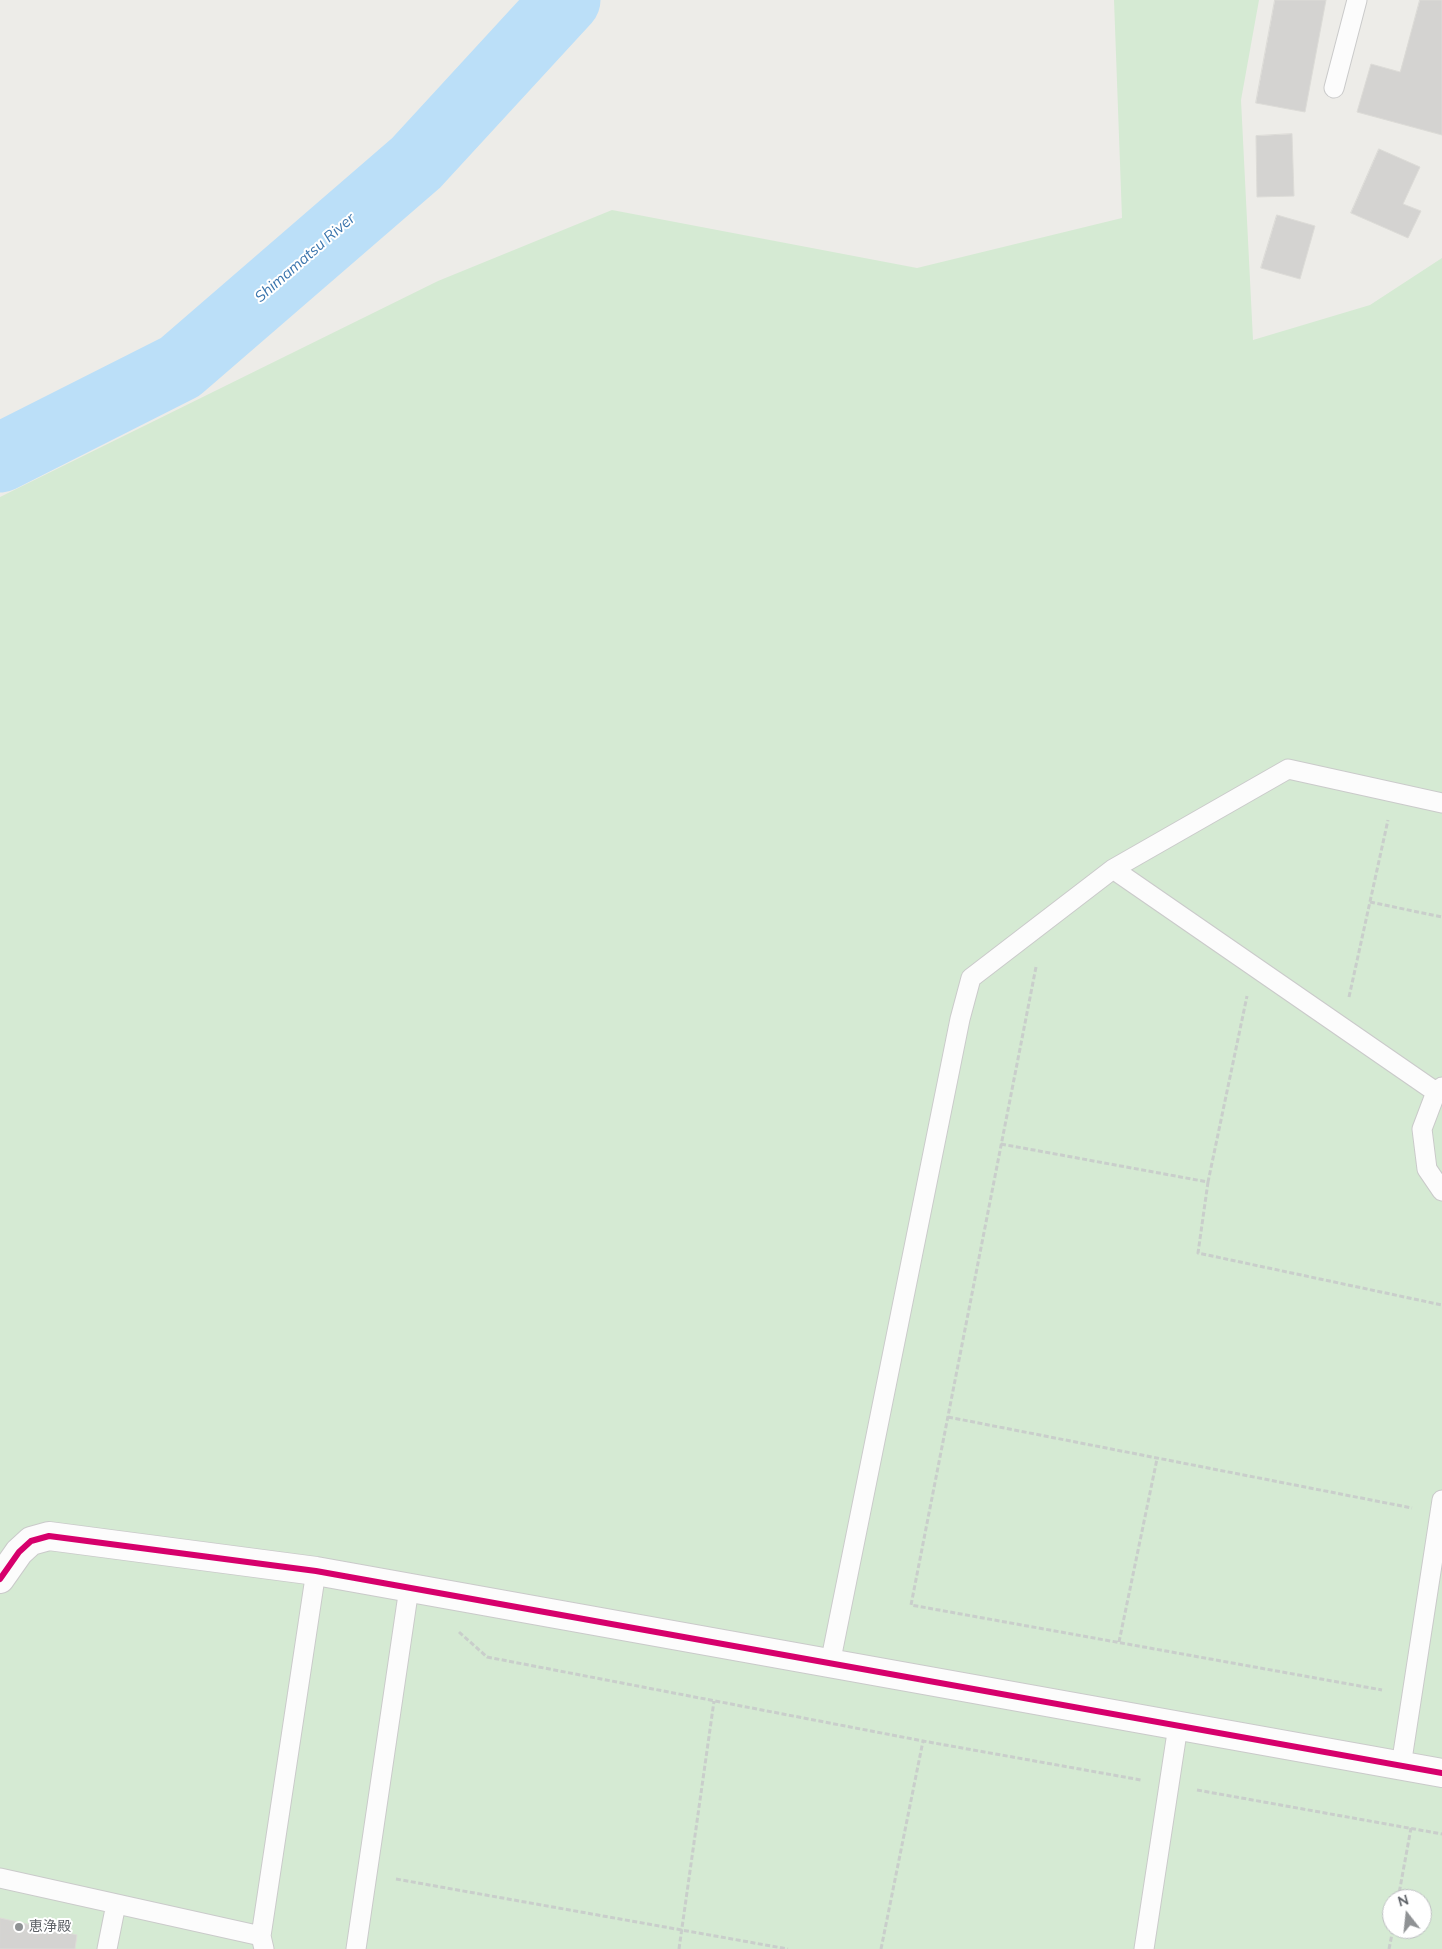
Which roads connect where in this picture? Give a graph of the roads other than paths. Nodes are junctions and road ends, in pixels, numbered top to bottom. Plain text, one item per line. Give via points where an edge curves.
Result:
1 (1357, 0) edge
2 (1334, 88) dead end
3 (1442, 803) edge
4 (1113, 870) junction
5 (1439, 1090) edge
6 (1442, 1191) edge
7 (1441, 1507) edge
8 (316, 1571) junction
9 (0, 1578) edge
10 (410, 1588) junction
11 (830, 1664) junction
12 (1178, 1726) junction
13 (1401, 1766) junction
14 (1442, 1773) edge
15 (0, 1878) edge
16 (116, 1904) junction
17 (262, 1943) edge
18 (107, 1949) edge
19 (356, 1949) edge
20 (1144, 1949) edge

1 - 2 lane
3 - 4 lane via 1288,769
4 - 5 lane
4 - 11 lane via 970,978
5 - 6 lane via 1422,1129 1427,1169
7 - 13 lane
8 - 9 street via 49,1536 31,1541
8 - 10 street
8 - 17 lane
10 - 11 street
10 - 19 lane
11 - 12 street
12 - 13 street
12 - 20 lane
13 - 14 street
15 - 16 lane
16 - 17 lane
16 - 18 lane

